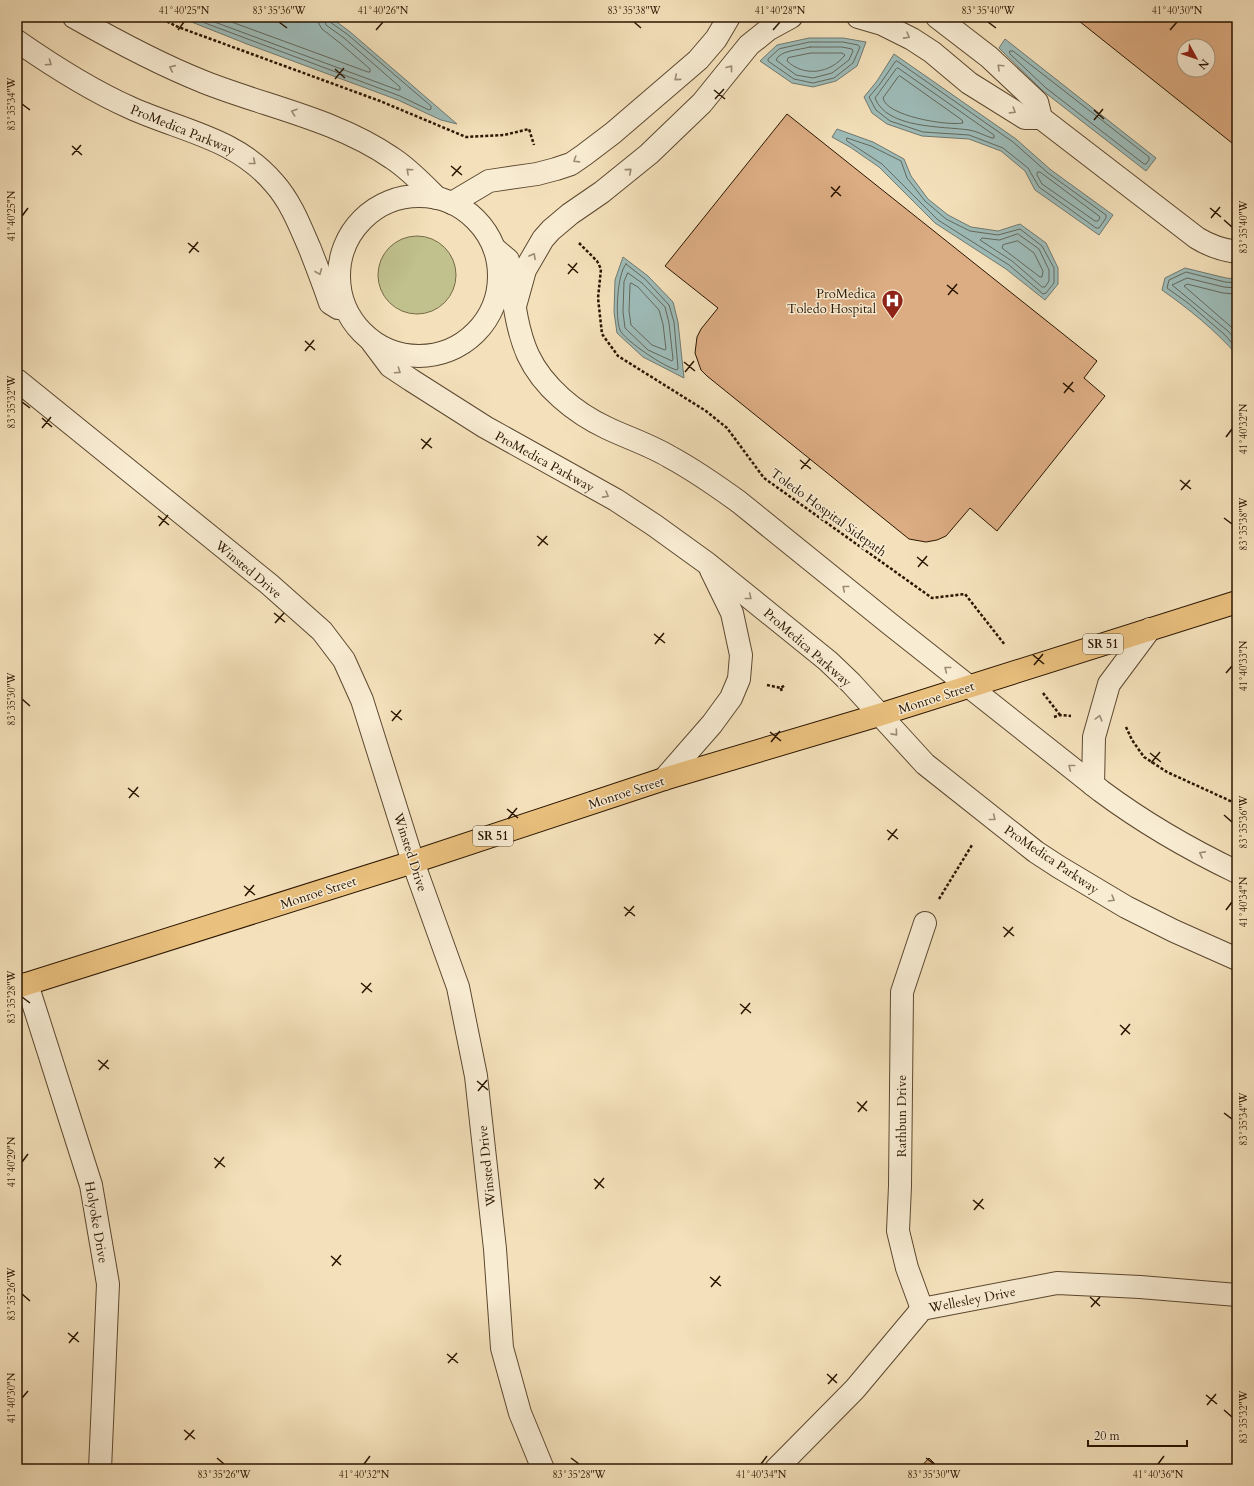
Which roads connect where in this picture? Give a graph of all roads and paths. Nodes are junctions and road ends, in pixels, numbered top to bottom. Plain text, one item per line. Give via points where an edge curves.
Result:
1 (74, 17) edge
2 (158, 17) edge
3 (729, 17) edge
4 (791, 17) edge
5 (858, 17) edge
6 (937, 17) edge
7 (17, 41) edge
8 (1041, 118) junction
9 (534, 146) dead end
10 (445, 201) junction
11 (575, 239) dead end
12 (495, 249) junction
13 (1237, 252) edge
14 (515, 306) junction
15 (348, 314) junction
16 (372, 342) junction
17 (17, 380) edge
18 (708, 564) junction
19 (1237, 602) edge
20 (976, 608) dead end
21 (1150, 629) junction
22 (763, 684) dead end
23 (785, 685) dead end
24 (969, 687) junction
25 (781, 688) junction
26 (782, 693) dead end
27 (1055, 707) dead end
28 (880, 715) junction
29 (1074, 716) dead end
30 (1125, 723) dead end
31 (664, 779) junction
32 (1093, 785) junction
33 (1237, 804) edge
34 (972, 845) dead end
35 (413, 862) junction
36 (1237, 872) edge
37 (925, 922) joint
38 (1237, 959) edge
39 (22, 986) edge
40 (1237, 1295) edge
41 (922, 1309) junction
42 (100, 1469) edge
43 (543, 1469) edge
44 (776, 1469) edge

10 -> 1 street via 393,158 346,132 204,82 148,57
2 - 9 path via 178,27 380,101 466,138 504,135 529,129
3 -> 10 street via 716,39 698,60 571,164 530,175 488,181
14 -> 4 street via 525,270 543,239 570,214 608,188 649,154 702,103 749,45
5 -> 8 street via 882,24 912,39 969,83 1025,118
8 -> 6 street via 1037,102 989,57
7 -> 15 street, ProMedica Parkway via 69,76 110,98 160,121 221,142 251,160 284,196 300,226 330,303
8 - 13 street via 1197,238 1225,251
10 - 12 street via 466,211 478,222
10 - 15 street via 423,196 392,200 378,207 356,227 347,240 339,269 339,285
11 - 20 path, Toledo Hospital Sidepath via 601,268 598,298 602,334 618,356 706,411 728,428 764,478 932,598 965,594
12 - 14 street via 508,260
12 - 16 street via 499,280 492,310 484,324 461,345 432,356 416,357 386,350
24 -> 14 street via 716,485 670,456 605,428 561,398 529,356 523,342
15 - 16 street via 359,330
16 -> 18 street, ProMedica Parkway via 390,366 410,380 485,427 616,500
17 - 35 street, Winsted Drive via 269,584 322,631 344,660 362,700
18 -> 28 street, ProMedica Parkway via 828,661
18 - 31 street via 732,613 741,655 739,679 731,698 712,724
19 - 21 main road, Monroe Street / SR 51
21 - 24 main road, Monroe Street / SR 51
32 -> 21 street via 1094,738 1109,684
22 - 25 path
23 - 25 path
24 - 28 main road, Monroe Street / SR 51
32 -> 24 street
25 - 26 path
27 - 29 path via 1060,715
28 - 31 main road, Monroe Street / SR 51
28 -> 38 street, ProMedica Parkway via 925,764 1036,852 1126,907
30 - 33 path via 1132,740 1144,757 1167,772
31 - 35 main road, Monroe Street / SR 51
36 -> 32 street via 1156,829
34 - 37 path
35 - 39 main road, Monroe Street / SR 51
35 - 43 street, Winsted Drive via 458,987 476,1076 495,1249 502,1348 520,1413
37 - 41 street, Rathbun Drive via 902,992 898,1231 907,1268
39 - 42 street, Holyoke Drive via 91,1185 108,1284
40 - 41 street, Wellesley Drive via 1057,1283
41 - 44 street, Wellesley Drive via 855,1389

